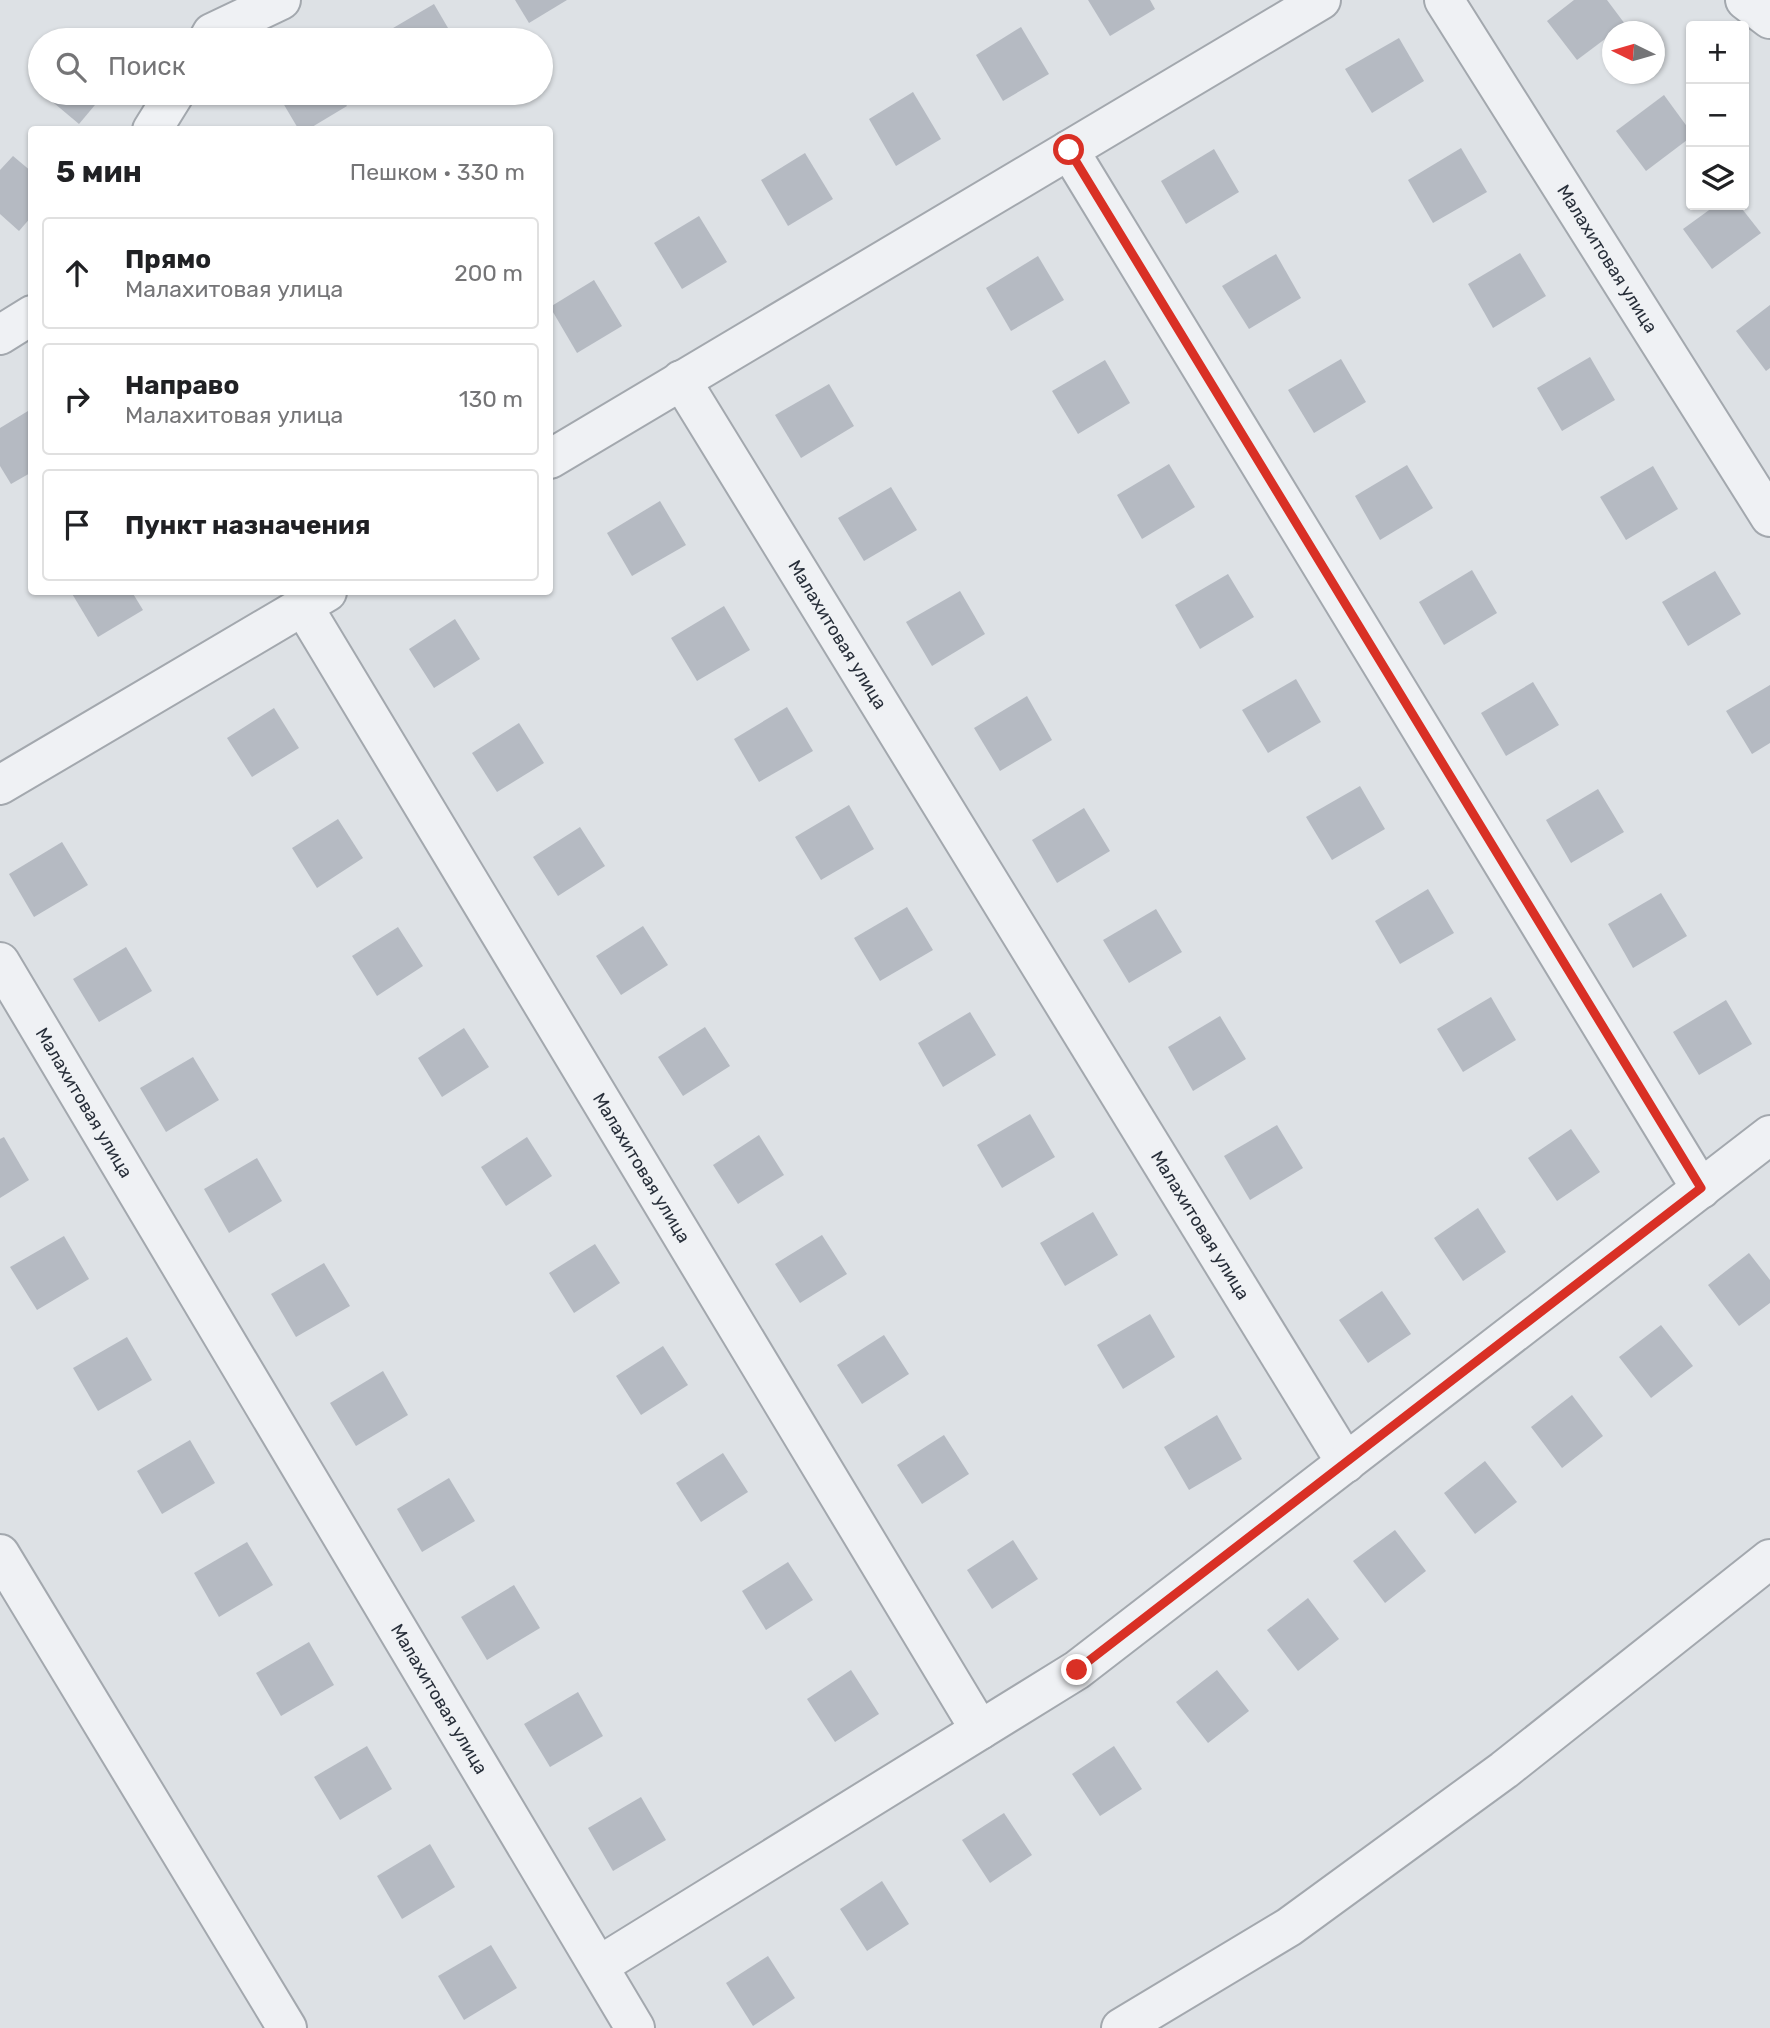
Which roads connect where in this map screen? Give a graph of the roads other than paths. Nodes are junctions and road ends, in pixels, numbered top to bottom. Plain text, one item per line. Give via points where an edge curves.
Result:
1 (281, 0) edge
2 (1321, 0) edge
3 (1444, 0) edge
4 (1745, 0) edge
5 (1770, 19) edge
6 (222, 28) edge
7 (168, 105) edge
8 (154, 126) edge
9 (1069, 150) junction
10 (28, 318) edge
11 (0, 335) edge
12 (681, 380) junction
13 (553, 457) edge
14 (1770, 517) edge
15 (315, 598) edge
16 (0, 785) edge
17 (0, 962) edge
18 (1770, 1135) edge
19 (1701, 1188) junction
20 (1346, 1463) junction
21 (0, 1554) edge
22 (1770, 1559) edge
23 (979, 1730) junction
24 (600, 1965) junction
25 (287, 2028) edge
26 (635, 2028) edge
27 (1121, 2028) edge

1 - 6 street
2 - 9 street
3 - 14 street, Малахитовая улица
4 - 5 street
7 - 8 street
9 - 12 street
9 - 19 street
10 - 11 street
12 - 13 street
12 - 20 street, Малахитовая улица
15 - 16 street, Малахитовая улица
15 - 23 street, Малахитовая улица
17 - 24 street, Малахитовая улица
18 - 19 street
19 - 20 street
20 - 23 street via 1077,1670
21 - 25 street
22 - 27 street via 1504,1770 1300,1919
23 - 24 street
24 - 26 street, Малахитовая улица

